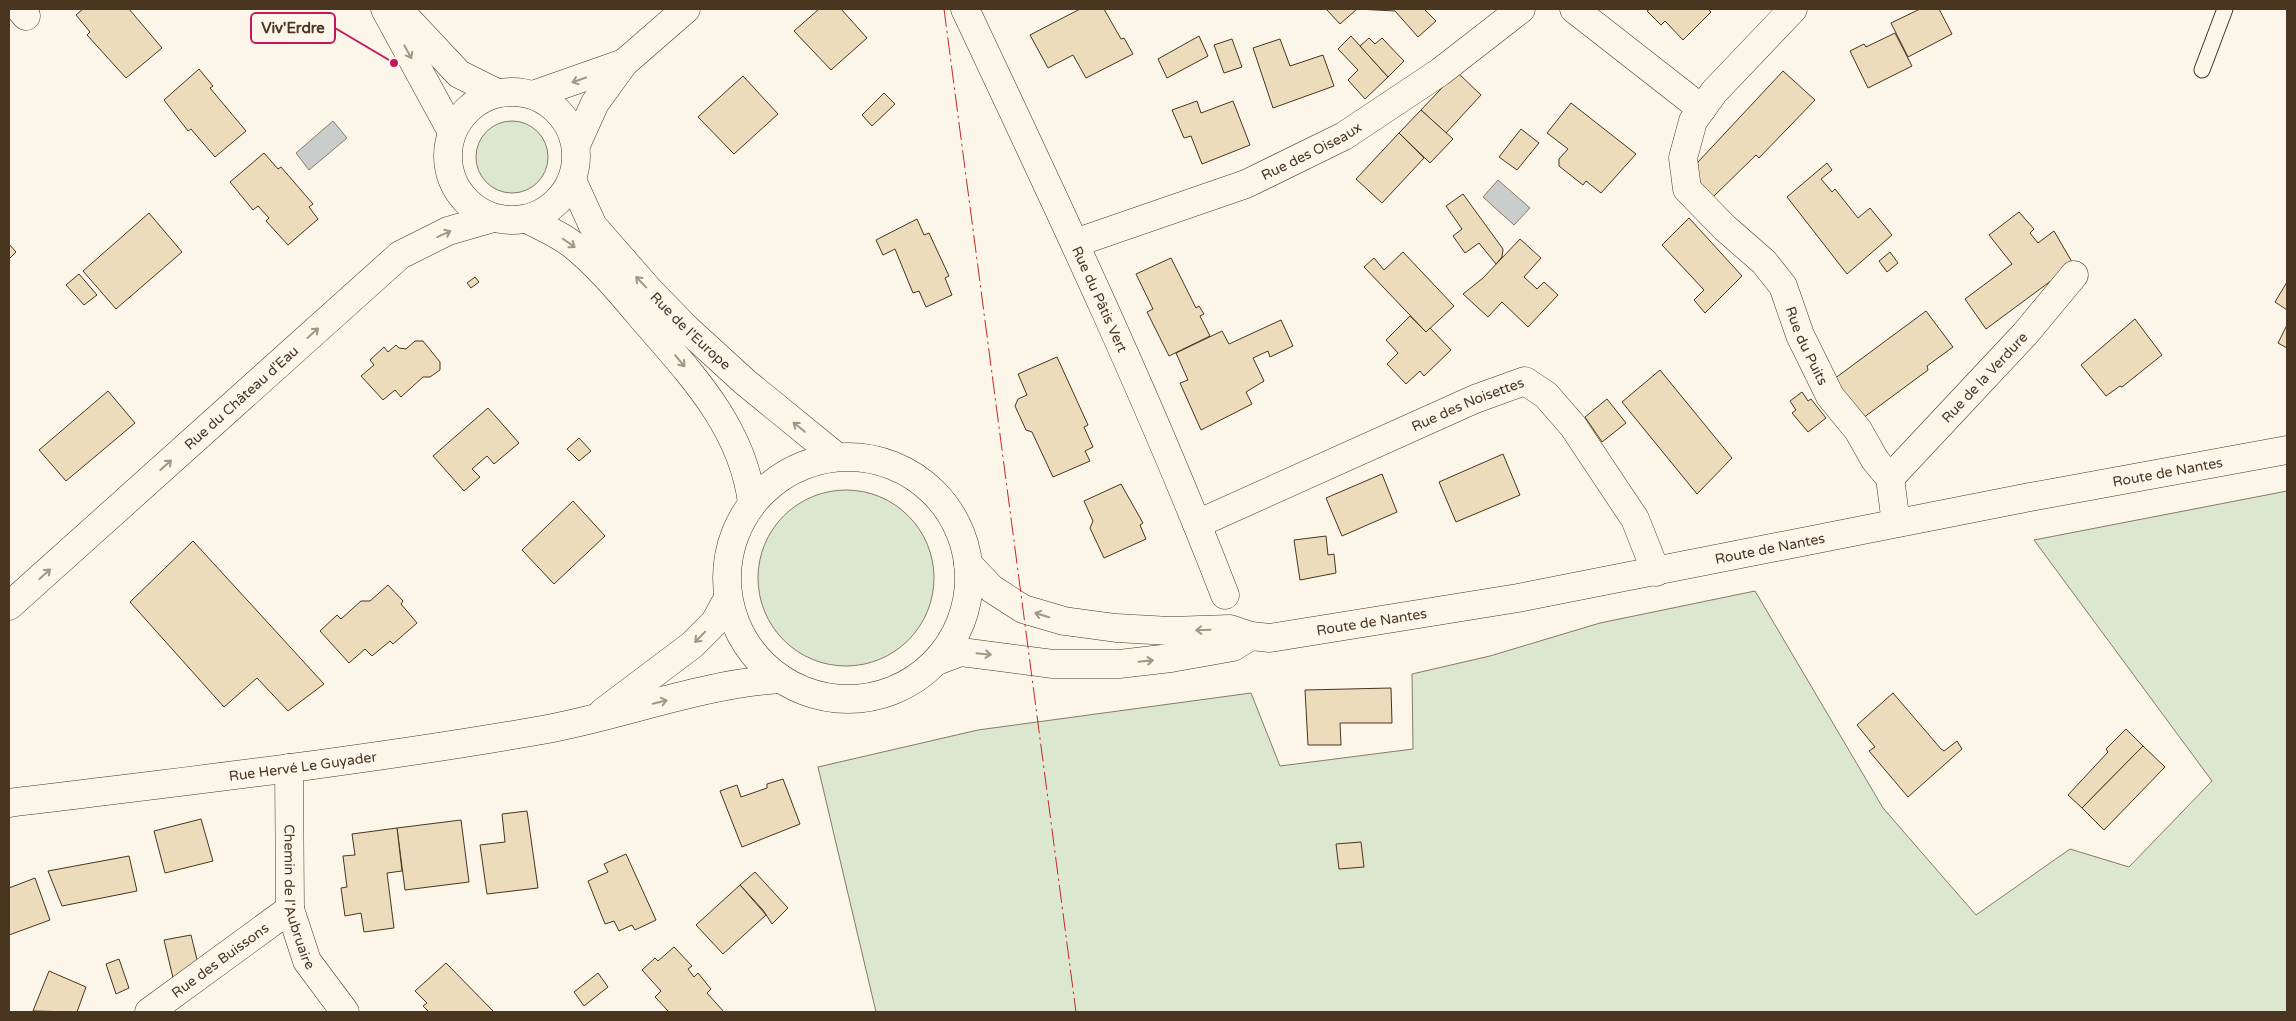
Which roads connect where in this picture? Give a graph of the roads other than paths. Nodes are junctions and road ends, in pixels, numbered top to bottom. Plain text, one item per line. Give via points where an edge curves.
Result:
1 (385, 9) edge
2 (398, 9) edge
3 (686, 9) edge
4 (965, 9) edge
5 (1521, 9) edge
6 (1574, 9) edge
7 (1793, 9) edge
8 (2225, 9) edge
9 (624, 63) junction
10 (2202, 70) dead end
11 (497, 93) junction
12 (532, 95) junction
13 (1702, 108) junction
14 (452, 132) junction
15 (576, 145) junction
16 (572, 180) junction
17 (493, 218) junction
18 (526, 219) junction
19 (1075, 243) junction
20 (2074, 275) dead end
21 (2287, 450) edge
22 (838, 457) junction
23 (1890, 478) junction
24 (752, 503) junction
25 (1896, 523) junction
26 (1197, 524) junction
27 (968, 564) junction
28 (1656, 572) junction
29 (1225, 595) dead end
30 (728, 598) junction
31 (9, 606) edge
32 (1251, 636) junction
33 (937, 661) junction
34 (780, 679) junction
35 (596, 717) junction
36 (289, 768) junction
37 (9, 803) edge
38 (290, 909) junction
39 (149, 1012) edge
40 (345, 1012) edge

1 -> 14 street
2 - 11 street via 459,74
3 - 9 street
4 - 19 street, Rue du Pâtis Vert
5 - 19 street, Rue des Oiseaux via 1440,72 1344,136 1246,184
6 - 13 street
7 - 13 street
8 - 10 lane
9 -> 12 street
9 - 15 street via 595,103
11 - 12 street via 517,91
11 - 14 street via 469,107
12 - 15 street via 561,114
13 - 23 street, Rue du Puits via 1693,121 1683,158 1687,189 1764,262 1783,286 1800,335 1830,396 1858,430
14 - 17 street via 448,147 450,176 467,202
15 - 16 street
16 - 18 street via 554,205
22 -> 16 street, Rue de l'Europe via 786,417 694,336 619,259 593,226
17 - 18 street
31 -> 17 street, Rue du Château d'Eau via 400,255 448,232
18 -> 24 street, Rue de l'Europe via 572,245 632,306 714,403 740,452
19 - 26 street, Rue du Pâtis Vert
20 - 23 street, Rue de la Verdure via 2025,334
21 - 25 street, Route de Nantes
22 - 24 street via 805,464 790,472 776,480
22 - 27 street via 876,461 898,468 924,484 946,507 957,527
23 - 25 street
24 - 30 street via 735,532 727,564
25 - 28 street, Route de Nantes
26 - 28 street, Rue des Noisettes via 1475,399 1525,381 1546,395 1573,426 1635,519
26 - 29 street, Rue du Pâtis Vert
32 -> 27 street, Route de Nantes via 1230,629 1170,632 1064,622 1023,609 992,589
27 - 33 street via 967,599 957,632
28 - 32 street, Route de Nantes via 1270,638
30 - 34 street via 738,629 755,658
30 -> 35 street, Rue Hervé Le Guyader via 715,622 692,645
33 -> 32 street via 962,652 1053,664 1119,664 1233,647
33 - 34 street via 911,682 879,696 854,699 812,694
35 -> 34 street, Rue Hervé Le Guyader via 715,688
35 - 36 street, Rue Hervé Le Guyader via 544,730
36 - 37 street, Rue Hervé Le Guyader
36 - 38 street, Chemin de l'Aubruaire
38 - 39 street, Rue des Buissons
38 - 40 street, Chemin de l'Aubruaire via 307,961

